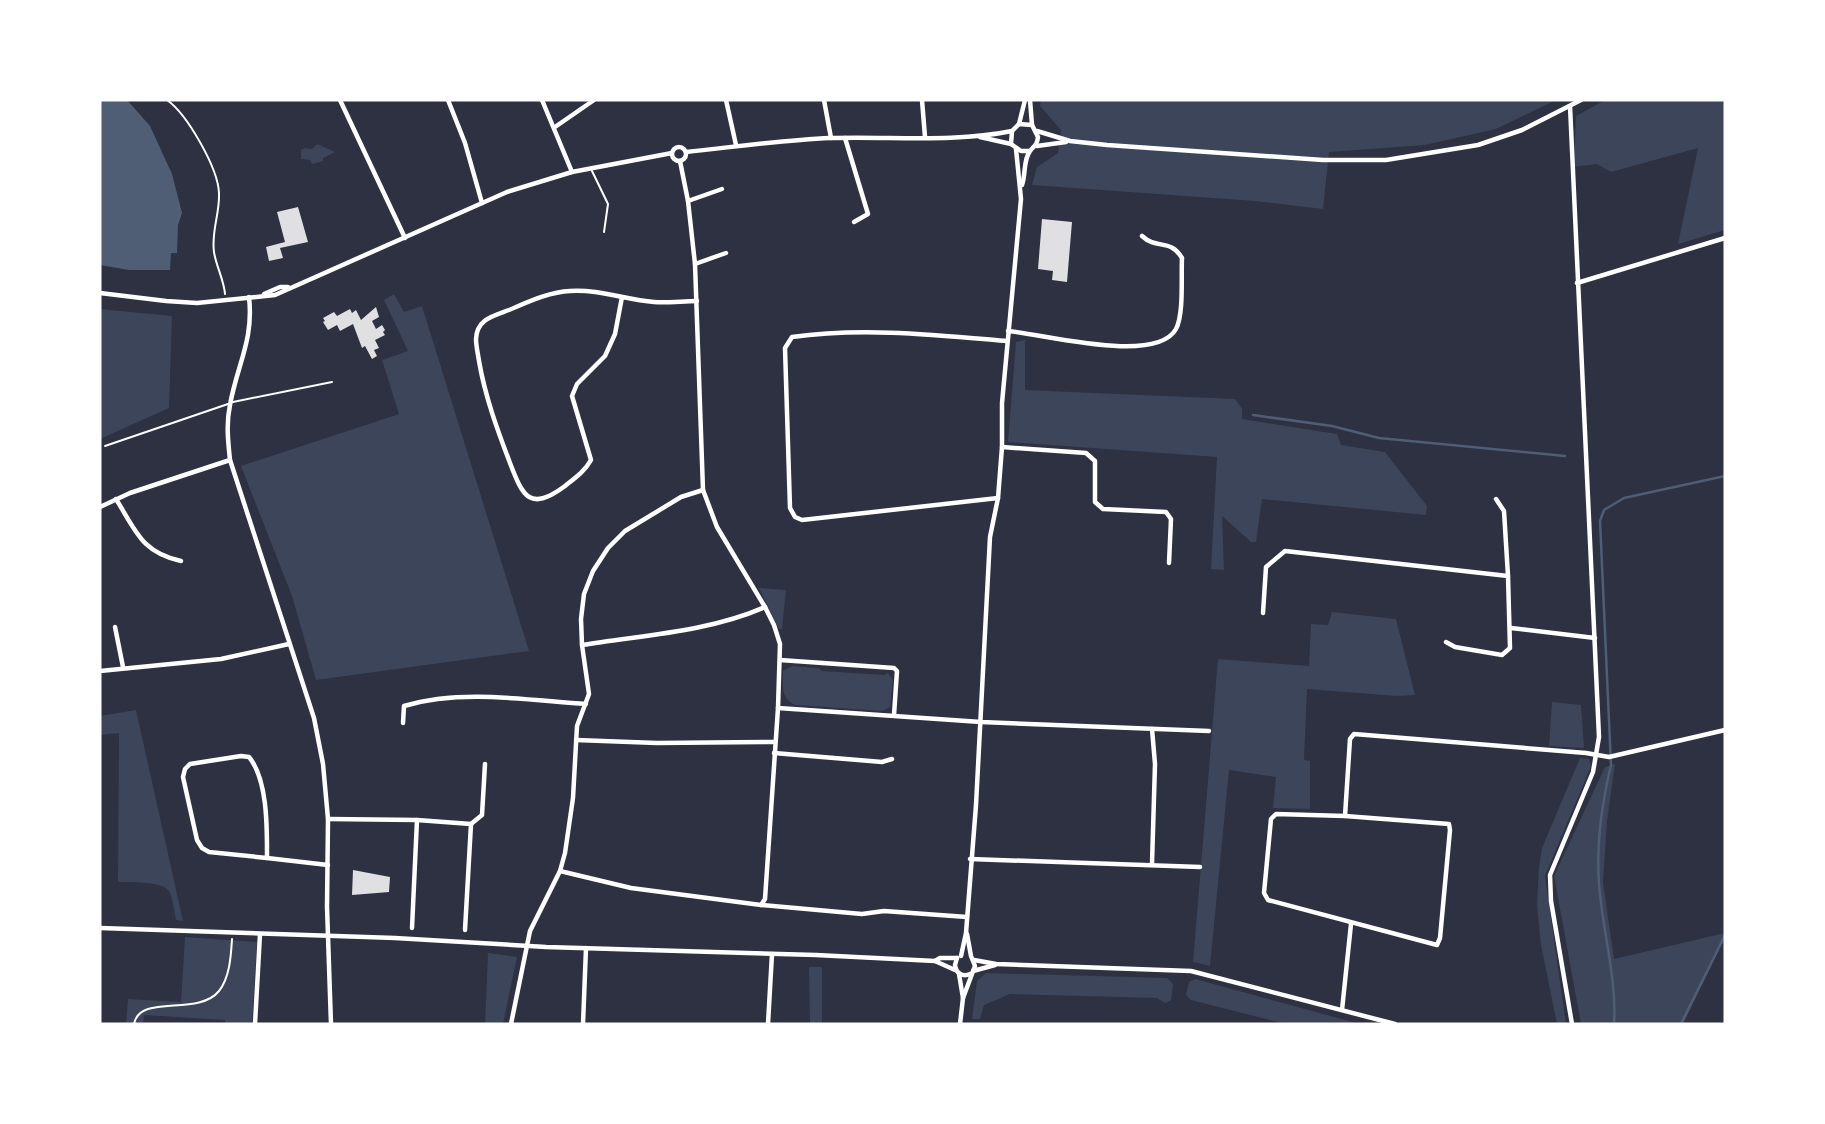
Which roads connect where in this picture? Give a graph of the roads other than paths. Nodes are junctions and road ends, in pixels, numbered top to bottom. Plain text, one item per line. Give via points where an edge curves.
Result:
1 (340, 100) edge
2 (448, 100) edge
3 (542, 100) edge
4 (594, 100) edge
5 (726, 100) edge
6 (824, 100) edge
7 (922, 100) edge
8 (1027, 100) edge
9 (1581, 100) edge
10 (1570, 106) junction
11 (1018, 124) junction
12 (1032, 125) junction
13 (555, 127) junction
14 (1012, 131) junction
15 (1037, 131) junction
16 (976, 136) junction
17 (925, 137) junction
18 (831, 138) junction
19 (845, 138) junction
20 (1070, 141) junction
21 (1012, 144) junction
22 (736, 145) junction
23 (1036, 146) junction
24 (1016, 149) junction
25 (1030, 151) junction
26 (686, 152) junction
27 (672, 153) junction
28 (680, 161) junction
29 (592, 169) junction
30 (572, 172) junction
31 (1021, 186) junction
32 (722, 189) dead end
33 (688, 201) junction
34 (482, 203) junction
35 (854, 222) dead end
36 (604, 232) dead end
37 (1142, 236) dead end
38 (405, 238) junction
39 (1725, 238) edge
40 (726, 253) dead end
41 (695, 264) junction
42 (1577, 283) junction
43 (100, 293) edge
44 (249, 297) junction
45 (622, 297) junction
46 (697, 301) junction
47 (1008, 331) junction
48 (1007, 341) junction
49 (331, 382) dead end
50 (230, 403) junction
51 (105, 446) dead end
52 (1002, 446) junction
53 (230, 460) junction
54 (703, 490) junction
55 (998, 498) junction
56 (116, 499) junction
57 (1496, 499) dead end
58 (100, 507) edge
59 (181, 561) dead end
60 (1169, 563) dead end
61 (1508, 576) junction
62 (765, 607) junction
63 (1264, 613) dead end
64 (115, 626) dead end
65 (1511, 628) junction
66 (1595, 638) junction
67 (1446, 642) dead end
68 (289, 644) junction
69 (582, 645) junction
70 (780, 660) junction
71 (123, 667) junction
72 (100, 671) edge
73 (586, 704) junction
74 (778, 708) junction
75 (894, 715) junction
76 (981, 722) junction
77 (402, 723) dead end
78 (1152, 729) junction
79 (1725, 730) edge
80 (1209, 731) dead end
81 (576, 740) junction
82 (775, 742) junction
83 (774, 753) junction
84 (1597, 757) junction
85 (892, 759) dead end
86 (485, 764) dead end
87 (1345, 816) junction
88 (328, 819) junction
89 (417, 820) junction
90 (471, 824) junction
91 (267, 858) junction
92 (970, 859) junction
93 (1152, 864) junction
94 (328, 865) junction
95 (1200, 867) dead end
96 (560, 871) junction
97 (761, 905) junction
98 (967, 917) junction
99 (1351, 924) junction
100 (100, 928) edge
101 (412, 928) dead end
102 (465, 930) dead end
103 (967, 933) junction
104 (260, 934) junction
105 (328, 936) junction
106 (527, 944) junction
107 (586, 948) junction
108 (772, 954) junction
109 (959, 957) junction
110 (972, 958) junction
111 (935, 961) junction
112 (996, 964) junction
113 (958, 972) junction
114 (972, 972) junction
115 (963, 998) junction
116 (1342, 1010) junction
117 (255, 1024) edge
118 (331, 1024) edge
119 (511, 1024) edge
120 (583, 1024) edge
121 (768, 1024) edge
122 (960, 1024) edge
123 (1395, 1024) edge
124 (1572, 1024) edge

1 - 38 street
2 - 34 street
3 - 13 street
4 - 13 street
5 - 22 street
6 - 18 street
7 - 17 street
8 - 11 street
8 - 12 street
9 - 10 street
10 - 20 street via 1478,145 1386,160 1323,160
10 - 42 street
11 - 12 street
11 - 14 street
12 - 15 street
13 - 30 street
14 - 16 street
14 - 21 street
15 - 20 street
15 - 23 street
16 - 17 street
16 - 21 street
17 - 19 street
18 - 19 street
18 - 22 street
19 - 35 street via 868,214
20 - 23 street
21 - 24 street
22 - 26 street
23 - 25 street
24 - 25 street
24 - 31 street
25 - 31 street
26 - 27 street via 678,147
26 - 28 street
27 - 28 street
27 - 29 street
28 - 33 street
29 - 30 street
29 - 36 lane via 608,204
30 - 34 street
31 - 47 street
32 - 33 street
33 - 41 street
34 - 38 street
37 - 47 street via 1150,243 1169,244 1182,258 1179,322 1166,340 1130,347
38 - 44 street via 289,287
39 - 42 street
40 - 41 street
41 - 46 street
42 - 66 street
43 - 44 street via 166,302
44 - 50 street via 249,332
45 - 45 street via 567,290 490,316 480,324 476,339 490,410 516,479 531,498 549,498 591,460 572,396 577,384 605,356 615,334
45 - 46 street
46 - 54 street
47 - 48 street
48 - 52 street
48 - 55 street via 884,333 814,334 792,337 785,348 790,508 795,517 802,520
49 - 50 lane
50 - 51 lane
50 - 53 street
52 - 55 street
52 - 60 street via 1086,453 1095,461 1095,502 1102,509 1166,512 1171,519
53 - 56 street
53 - 68 street
54 - 62 street via 717,527
54 - 69 street via 646,516 608,548 584,594
55 - 76 street via 990,537
56 - 58 street
56 - 59 street via 146,546
57 - 61 street via 1504,511
61 - 63 street via 1284,551 1266,568
61 - 65 street
62 - 69 street via 701,627
62 - 70 street via 777,634
64 - 71 street
65 - 66 street
65 - 67 street via 1510,648 1502,655
66 - 84 street
68 - 71 street via 221,659
68 - 88 street via 314,718
69 - 73 street via 589,680
70 - 74 street
70 - 75 street via 894,668
71 - 72 street
73 - 77 street via 426,700 404,706
73 - 81 street
74 - 75 street
74 - 82 street
75 - 76 street
76 - 78 street
76 - 92 street
78 - 80 street
78 - 93 street
79 - 84 street
81 - 82 street
81 - 96 street via 569,828
82 - 83 street
83 - 85 street via 882,762
83 - 97 street
84 - 87 street via 1354,734
84 - 124 street via 1550,875
86 - 90 street via 482,815
87 - 99 street via 1276,814 1271,819 1264,893 1268,900
87 - 99 street via 1442,822 1449,824 1450,830 1437,945
88 - 89 street
88 - 94 street
89 - 90 street
89 - 101 street
90 - 102 street
91 - 91 street via 202,848 183,777 190,764 241,756 255,764 264,799
91 - 94 street
92 - 93 street
92 - 98 street
93 - 95 street
94 - 105 street
96 - 97 street via 631,888
96 - 106 street
97 - 98 street
98 - 103 street
99 - 116 street
100 - 104 street
103 - 109 street
103 - 110 street
104 - 105 street
104 - 117 street
105 - 106 street
105 - 118 street
106 - 107 street
106 - 119 street
107 - 108 street
107 - 120 street
108 - 111 street
108 - 121 street
109 - 110 street
109 - 111 street
109 - 113 street
110 - 112 street
110 - 114 street
111 - 113 street
112 - 114 street
112 - 116 street via 1191,971
113 - 114 street
113 - 115 street
114 - 115 street
115 - 122 street
116 - 123 street

